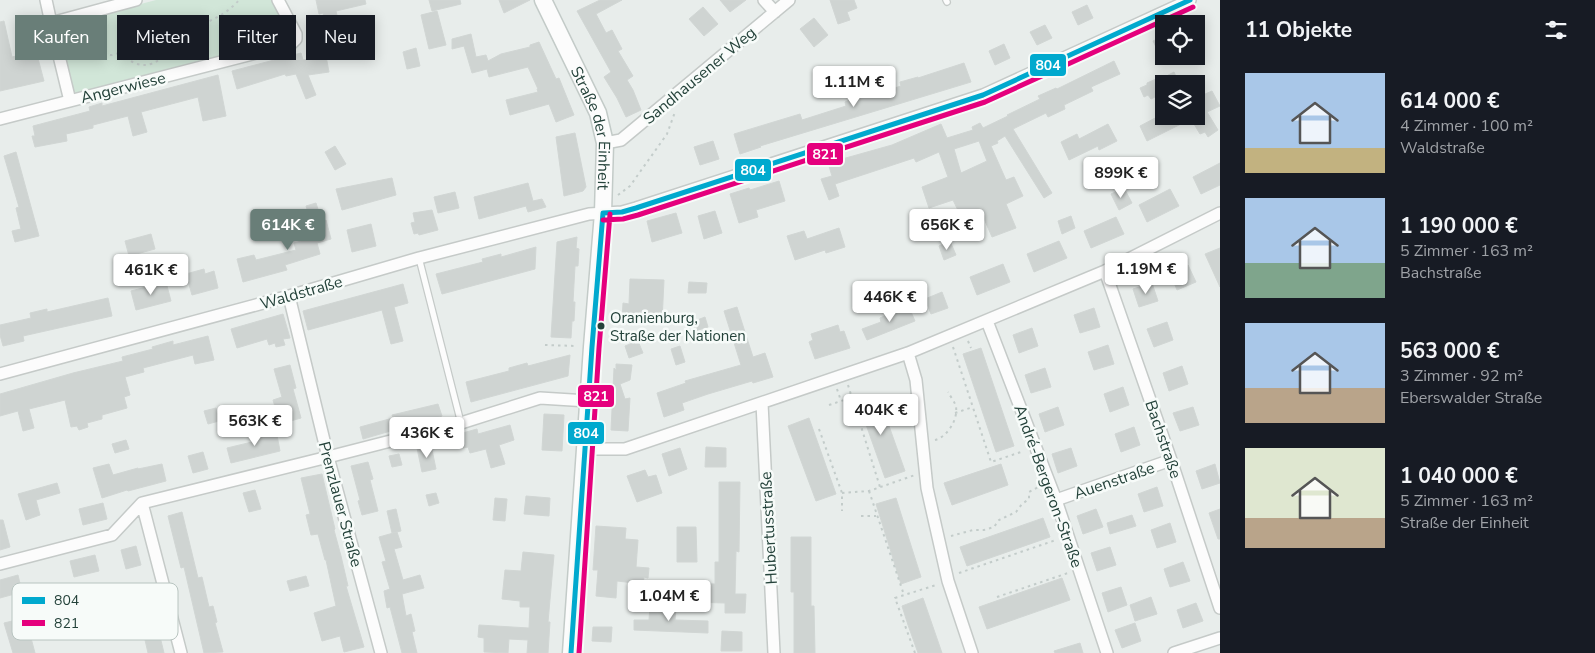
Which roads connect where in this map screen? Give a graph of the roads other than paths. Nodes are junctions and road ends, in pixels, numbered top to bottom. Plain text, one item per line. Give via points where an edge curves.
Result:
1 (46, 0) edge
2 (136, 0) edge
3 (278, 0) edge
4 (543, 0) edge
5 (764, 0) edge
6 (789, 0) edge
7 (1190, 0) edge
8 (775, 12) junction
9 (49, 15) edge
10 (81, 15) edge
11 (60, 60) edge
12 (70, 101) junction
13 (0, 119) edge
14 (605, 143) junction
15 (603, 213) junction
16 (1220, 213) edge
17 (419, 258) junction
18 (1105, 272) junction
19 (289, 296) junction
20 (987, 320) junction
21 (908, 353) junction
22 (0, 374) edge
23 (588, 401) junction
24 (762, 404) junction
25 (462, 423) junction
26 (585, 449) junction
27 (328, 458) junction
28 (1172, 460) junction
29 (1056, 500) junction
30 (142, 503) junction
31 (0, 564) edge
32 (163, 583) edge
33 (1220, 608) edge
34 (1220, 638) edge
35 (178, 640) edge
36 (181, 653) edge
37 (381, 653) edge
38 (571, 653) edge
39 (774, 653) edge
40 (972, 653) edge
41 (1107, 653) edge
42 (1174, 653) edge

1 - 9 street, Angerwiese
2 - 10 street
3 - 12 street, Angerwiese via 296,34 291,44
4 - 14 street, Straße der Einheit via 598,113
5 - 8 street
6 - 8 street, Sandhausener Weg
7 - 15 street, Waldstraße via 983,95 636,208
8 - 14 street, Sandhausener Weg via 622,140
11 - 12 street, Angerwiese
12 - 13 street
14 - 15 street, Straße der Einheit
15 - 17 street, Waldstraße via 588,214
15 - 23 street, Straße der Einheit
16 - 18 street
17 - 19 street, Waldstraße
17 - 25 lane
18 - 20 street
18 - 28 street, Bachstraße
19 - 22 street, Waldstraße
19 - 27 street, Prenzlauer Straße
20 - 21 street
20 - 29 street, André-Bergeron-Straße
21 - 24 street
21 - 40 street via 916,380 927,488 948,579
23 - 25 street via 540,398
23 - 26 street, Straße der Einheit
24 - 26 street via 625,449
24 - 39 street, Hubertusstraße
25 - 27 street
26 - 38 street, Straße der Einheit
27 - 30 street
27 - 37 street, Prenzlauer Straße
28 - 29 street, Auenstraße
28 - 33 street, Bachstraße
29 - 41 street, André-Bergeron-Straße
30 - 31 street via 112,535
30 - 32 street
34 - 42 street
35 - 36 street

